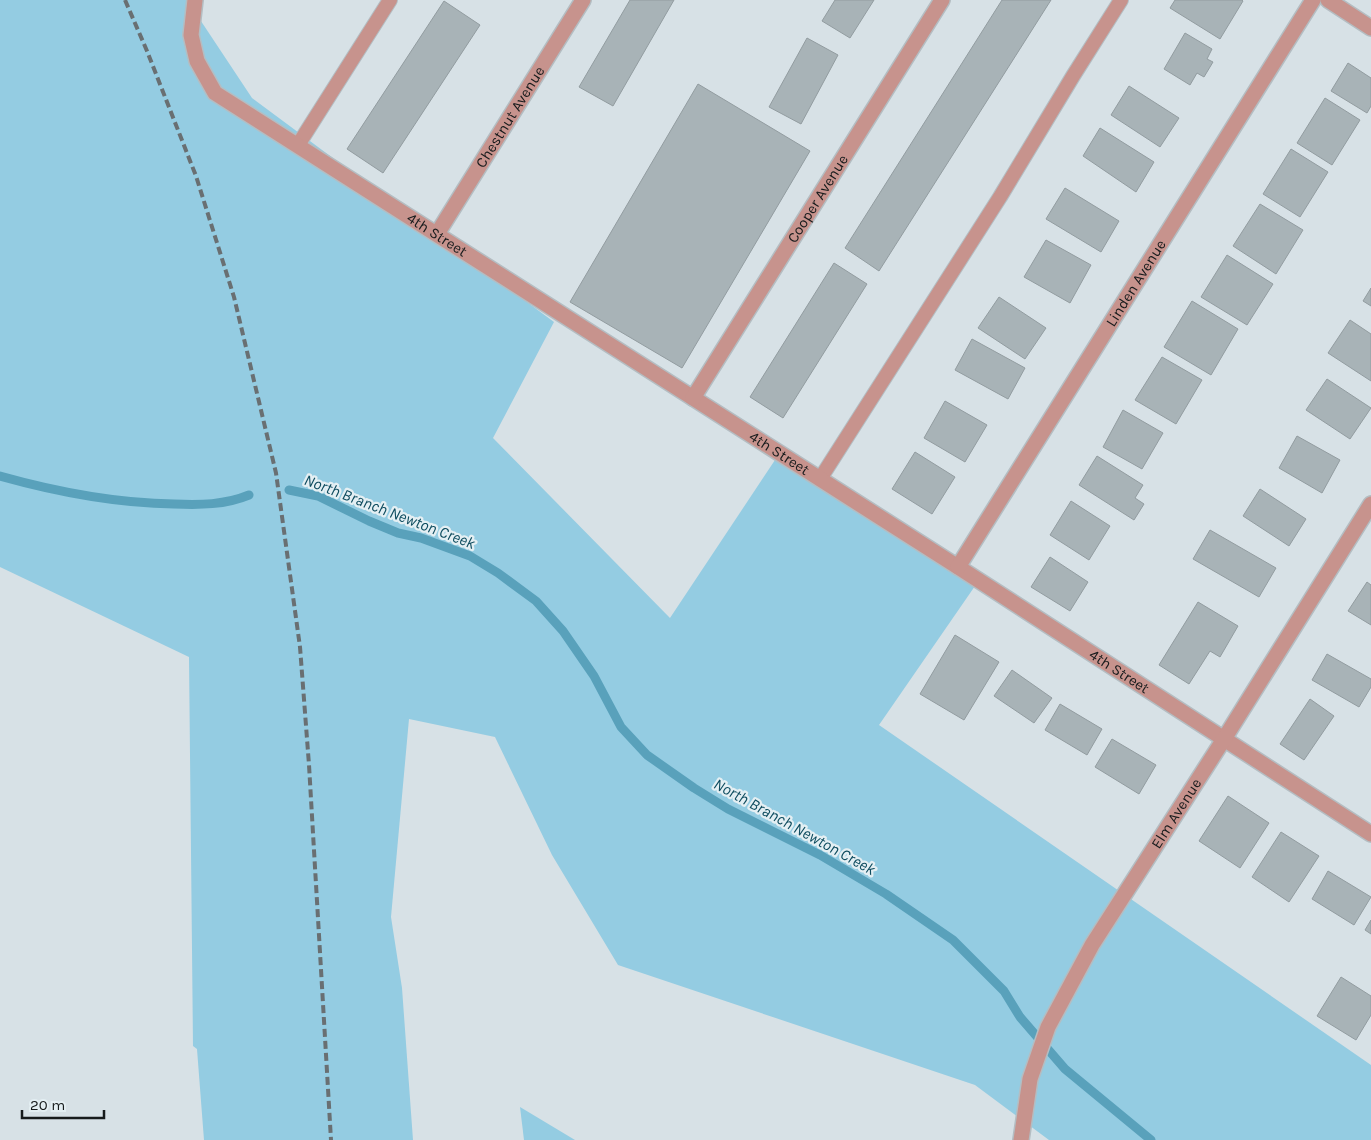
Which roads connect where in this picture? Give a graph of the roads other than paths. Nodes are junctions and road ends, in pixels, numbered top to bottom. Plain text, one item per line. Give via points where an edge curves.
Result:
1 (195, 0) edge
2 (390, 0) edge
3 (583, 0) edge
4 (942, 0) edge
5 (1121, 0) edge
6 (1313, 0) edge
7 (1328, 0) edge
8 (1371, 28) edge
9 (298, 145) junction
10 (437, 234) junction
11 (693, 398) junction
12 (820, 479) junction
13 (1371, 504) edge
14 (958, 567) junction
15 (1224, 739) junction
16 (1371, 834) edge
17 (1022, 1140) edge

1 - 9 street, 4th Street via 191,35 197,61 215,93
2 - 9 lane
3 - 10 street, Chestnut Avenue
4 - 11 street, Cooper Avenue
5 - 12 lane
6 - 14 street, Linden Avenue
7 - 8 street
9 - 10 street, 4th Street
10 - 11 street, 4th Street
11 - 12 street, 4th Street
12 - 14 street, 4th Street
13 - 15 street, Elm Avenue
14 - 15 street, 4th Street
15 - 16 street, 4th Street
15 - 17 street, Elm Avenue via 1092,945 1048,1027 1030,1079

